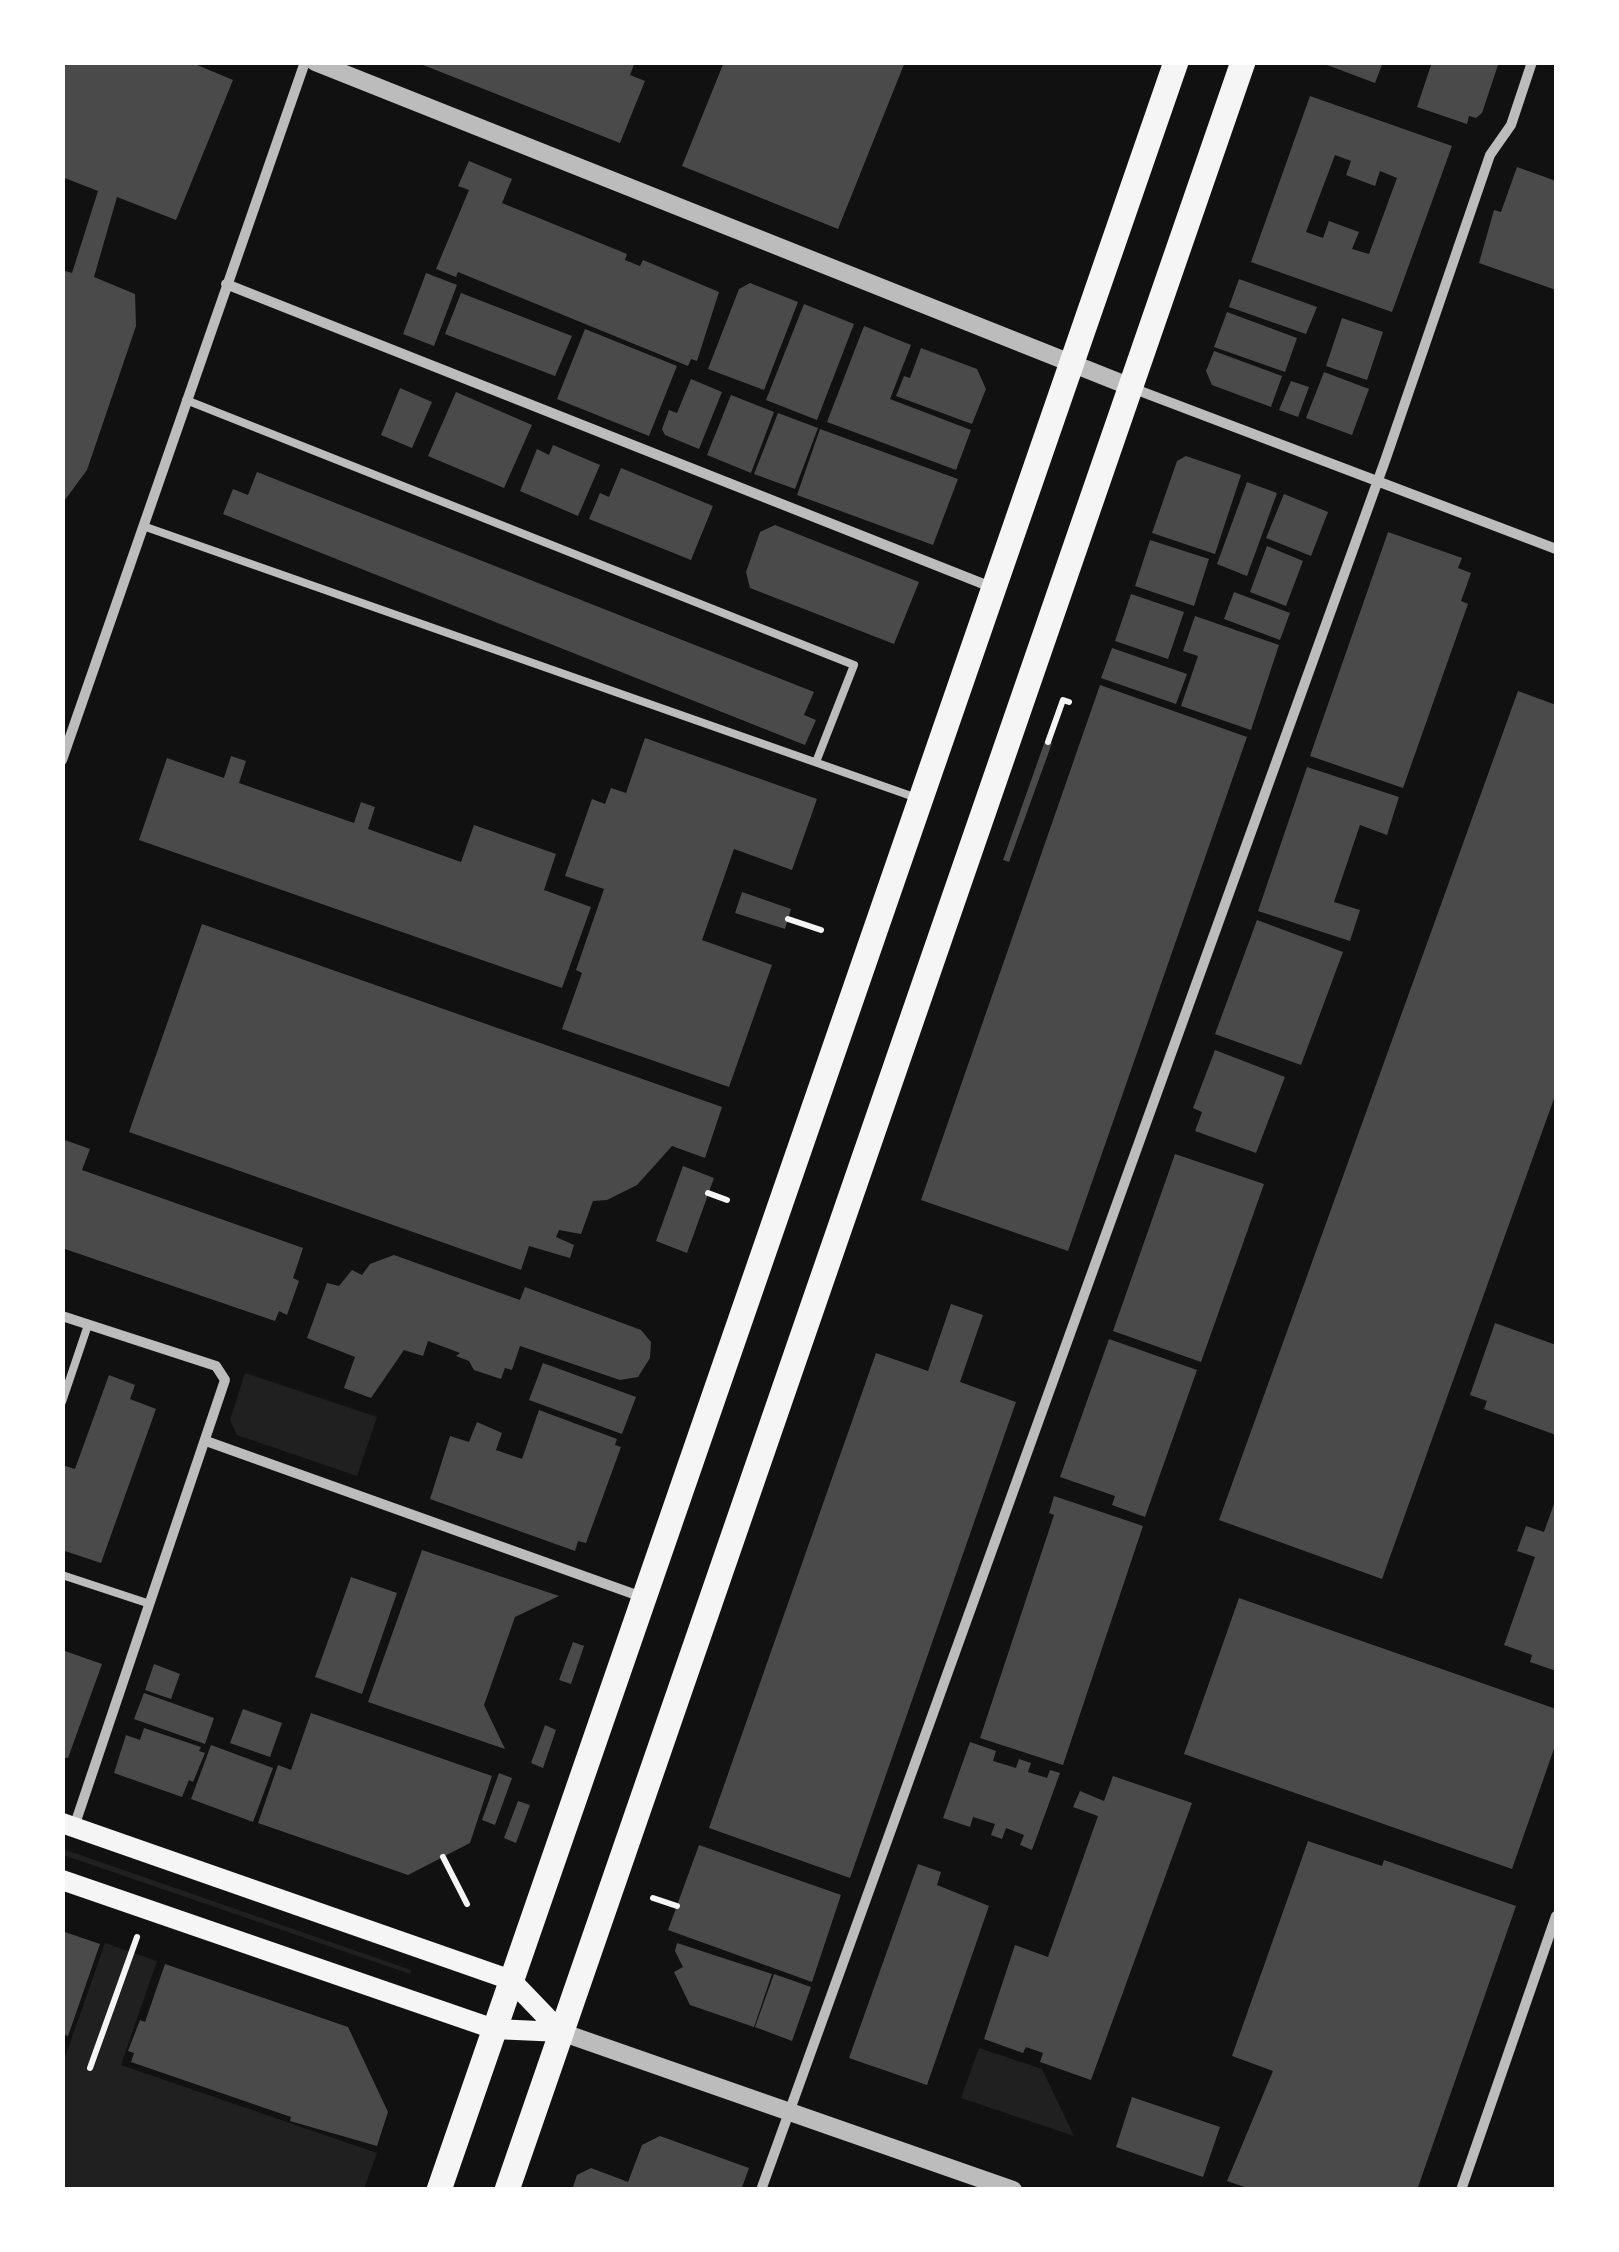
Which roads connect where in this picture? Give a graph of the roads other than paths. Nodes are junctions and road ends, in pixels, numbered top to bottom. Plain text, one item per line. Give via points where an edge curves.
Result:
1 (304, 62) edge
2 (315, 62) edge
3 (1176, 62) edge
4 (1243, 62) edge
5 (1532, 62) edge
6 (226, 284) junction
7 (1070, 364) junction
8 (1131, 388) junction
9 (186, 400) junction
10 (1377, 483) junction
11 (143, 526) junction
12 (1556, 549) edge
13 (991, 587) junction
14 (62, 760) edge
15 (816, 762) junction
16 (918, 798) junction
17 (62, 1316) edge
18 (88, 1325) junction
19 (62, 1402) edge
20 (206, 1441) junction
21 (62, 1575) edge
22 (643, 1598) junction
23 (150, 1604) junction
24 (68, 1825) edge
25 (62, 1880) edge
26 (1556, 1916) edge
27 (511, 1980) junction
28 (494, 2029) junction
29 (561, 2032) junction
30 (788, 2112) junction
31 (439, 2190) edge
32 (507, 2190) edge
33 (761, 2190) edge
34 (1014, 2190) edge
35 (1461, 2190) edge

1 - 6 street
2 - 7 street
3 - 7 main road
4 - 8 main road
5 - 10 street via 1511,125 1490,155
6 - 9 street
6 - 13 street
7 - 8 street
7 - 13 main road
8 - 10 street
8 - 29 main road
9 - 11 street
9 - 15 lane via 854,665
10 - 12 street
10 - 30 street
11 - 14 street
11 - 15 lane
13 - 16 main road
15 - 16 lane
16 - 22 main road
17 - 18 street
18 - 19 lane
18 - 20 street via 222,1371
20 - 22 street
20 - 23 street
21 - 23 lane
22 - 27 main road
23 - 24 street
24 - 27 main road
25 - 28 main road
26 - 35 street
27 - 28 main road
27 - 29 main road
28 - 29 main road
28 - 31 main road
29 - 30 street
29 - 32 main road
30 - 33 street
30 - 34 street

